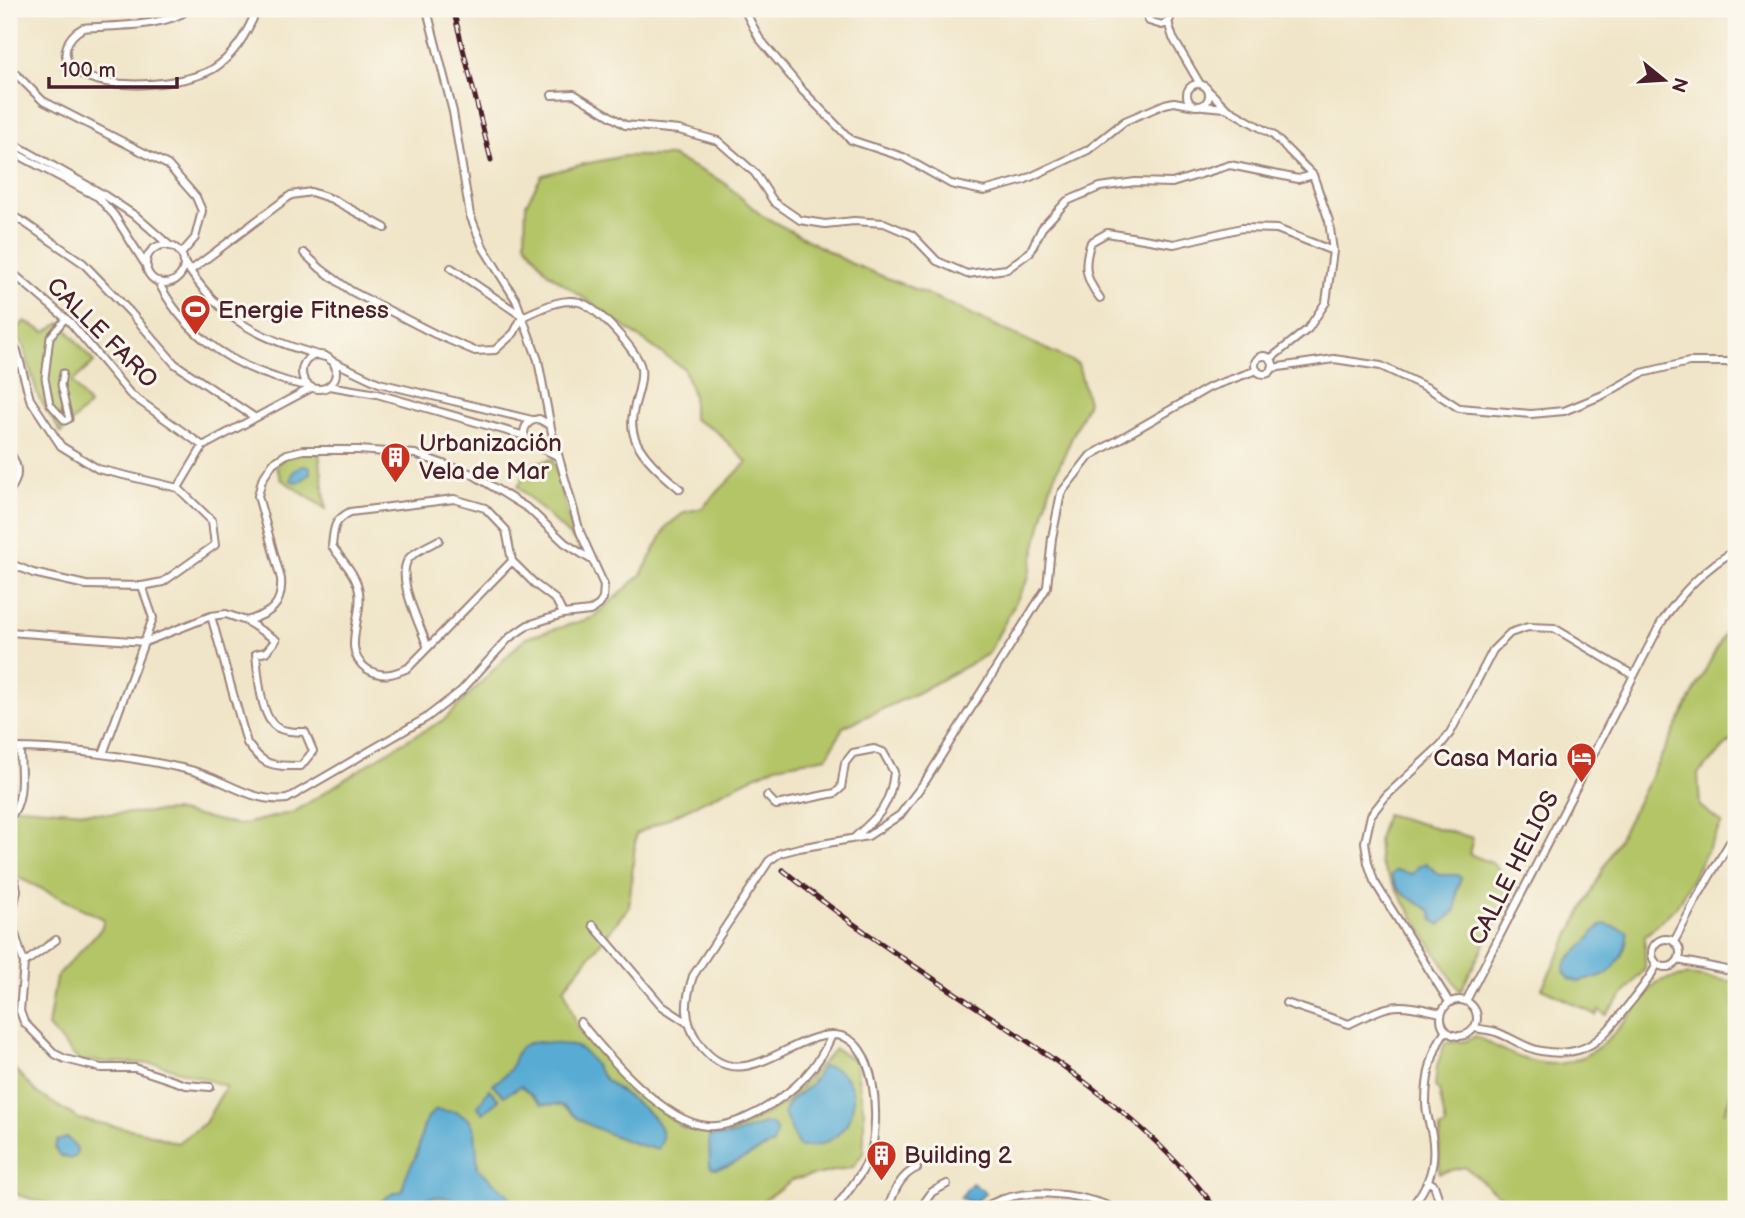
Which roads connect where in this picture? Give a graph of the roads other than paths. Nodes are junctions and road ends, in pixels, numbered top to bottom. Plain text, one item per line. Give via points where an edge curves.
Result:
1 (188, 9) edge
2 (257, 9) edge
3 (427, 9) edge
4 (744, 9) edge
5 (1146, 9) edge
6 (1175, 10) edge
7 (1165, 24) junction
8 (9, 67) edge
9 (1192, 74) junction
10 (1200, 84) junction
11 (1190, 88) junction
12 (1209, 91) junction
13 (552, 95) dead end
14 (1174, 102) junction
15 (1198, 106) junction
16 (1226, 108) junction
17 (9, 141) edge
18 (9, 150) edge
19 (1313, 175) junction
20 (9, 214) edge
21 (385, 228) dead end
22 (170, 246) junction
23 (1333, 251) junction
24 (304, 253) dead end
25 (181, 254) junction
26 (184, 262) junction
27 (147, 267) junction
28 (451, 268) dead end
29 (9, 270) edge
30 (190, 271) junction
31 (158, 281) junction
32 (1100, 298) dead end
33 (522, 317) junction
34 (66, 318) junction
35 (9, 340) edge
36 (327, 358) junction
37 (1270, 359) junction
38 (1736, 366) edge
39 (1272, 368) junction
40 (1256, 370) junction
41 (63, 373) dead end
42 (309, 386) junction
43 (329, 386) junction
44 (546, 402) junction
45 (254, 417) junction
46 (540, 419) junction
47 (531, 421) junction
48 (552, 431) junction
49 (525, 436) junction
50 (203, 446) junction
51 (538, 447) junction
52 (9, 452) edge
53 (560, 458) junction
54 (178, 488) junction
55 (680, 489) dead end
56 (9, 491) edge
57 (439, 540) dead end
58 (1736, 550) edge
59 (590, 559) junction
60 (512, 561) junction
61 (9, 563) edge
62 (142, 586) junction
63 (564, 614) junction
64 (211, 616) junction
65 (246, 621) junction
66 (9, 632) edge
67 (145, 642) junction
68 (427, 646) junction
69 (1633, 675) junction
70 (9, 748) edge
71 (20, 748) junction
72 (103, 754) junction
73 (767, 796) dead end
74 (9, 818) edge
75 (1736, 832) edge
76 (854, 838) junction
77 (9, 875) edge
78 (593, 925) dead end
79 (56, 940) dead end
80 (1674, 942) junction
81 (1678, 960) junction
82 (24, 963) junction
83 (1657, 964) junction
84 (1736, 972) edge
85 (1466, 1001) junction
86 (1449, 1002) junction
87 (1286, 1003) dead end
88 (1441, 1013) junction
89 (580, 1022) dead end
90 (688, 1023) junction
91 (1474, 1028) junction
92 (1445, 1031) junction
93 (832, 1035) junction
94 (210, 1087) dead end
95 (917, 1168) dead end
96 (1429, 1182) junction
97 (947, 1184) dead end
98 (835, 1209) edge
99 (888, 1209) edge
100 (920, 1209) edge
101 (982, 1209) edge
102 (1116, 1209) edge
103 (1409, 1209) edge
104 (1443, 1209) edge

1 - 2 street via 161,21 83,28 68,40 67,57 77,72 109,83 189,79 214,68 235,49
3 - 33 street via 453,112 470,215
4 - 14 street via 759,38 851,139 903,157 951,184 984,191 1024,180 1088,150 1125,121
5 - 7 street via 1149,21
6 - 7 street
7 - 9 street
8 - 25 street via 43,101 168,165 202,211 195,238
9 - 10 street
9 - 11 street
10 - 11 street
10 - 12 street
11 - 14 street
11 - 15 street via 1188,100
12 - 15 street via 1207,102
12 - 16 street
13 - 19 street via 574,94 625,125 679,130 719,141 755,173 774,202 800,219 825,224 884,223 912,235 937,261 967,274 1007,269 1030,251 1042,228 1067,201 1100,187 1172,183 1230,165 1298,179
14 - 15 street
15 - 16 street
16 - 19 street via 1273,135
17 - 22 street via 101,193
18 - 27 street via 98,197
19 - 23 street via 1329,221
20 - 45 street via 83,263 175,365
21 - 30 street via 332,199 311,192 291,195
22 - 25 street
22 - 27 street via 152,250
23 - 32 street via 1277,229 1242,228 1174,244 1107,233 1091,242 1084,261 1091,287
23 - 37 street via 1326,302 1308,329
24 - 33 street via 351,291 475,351 495,350 514,333
25 - 26 street
26 - 30 street
26 - 31 street via 177,279
27 - 31 street
28 - 33 street
29 - 34 street, CALLE FARO
30 - 36 street via 234,320 269,340
31 - 42 street via 187,324 218,352 254,370
33 - 44 street via 538,360
33 - 55 street via 553,304 579,302 629,344 641,366 632,414 637,444
34 - 41 street via 50,337 45,378 50,404 65,421 69,419 61,385
34 - 50 street, CALLE FARO via 130,394
35 - 54 street via 17,351 30,399 61,446 98,470
36 - 42 street via 313,356 304,363 302,374
36 - 43 street via 336,373
36 - 47 street via 379,383
37 - 39 street
37 - 40 street via 1257,359
38 - 39 street via 1689,362 1643,373 1563,411 1531,414 1459,408 1381,366 1334,359
39 - 40 street via 1264,374
40 - 76 street via 1210,387 1090,456 1061,493 1047,587 900,815 868,836
42 - 43 street
42 - 45 street
43 - 49 street via 377,394
44 - 46 street
44 - 48 street
45 - 50 street
46 - 47 street
46 - 48 street
47 - 49 street
48 - 51 street via 549,441
48 - 53 street
49 - 51 street
50 - 54 street
51 - 53 street
52 - 56 street via 18,477
53 - 59 street
54 - 62 street via 212,521 215,545 163,582
57 - 68 street via 409,559 404,570
58 - 69 street, CALLE HELIOS via 1680,595
59 - 63 street via 604,585 603,599 590,611
59 - 65 street via 529,509 471,474 415,454 303,450 273,463 262,480 258,496 282,592 274,608
60 - 63 street via 556,600
60 - 68 street
60 - 68 street via 506,530 485,508 454,499 351,512 340,518 332,546 358,587 361,607 353,643 356,657 378,676 393,675 408,668
61 - 62 street via 86,584
62 - 67 street via 153,618
63 - 72 street via 519,631 461,691 426,718 288,799 257,799 204,773
64 - 65 street via 226,614
64 - 65 street via 247,743 258,758 275,766 301,766 313,751 306,732 278,728 268,719 260,688 256,654 266,652 276,639
64 - 67 street
66 - 67 street
67 - 72 street
69 - 85 street, CALLE HELIOS
69 - 86 street via 1553,628 1528,627 1510,633 1493,650 1450,733 1371,815 1365,842 1369,870
70 - 71 street
71 - 72 street
71 - 74 street via 20,798
73 - 76 street via 776,804 835,793 853,753 883,752 894,772 889,800
75 - 80 street
76 - 90 street via 799,848 769,860 693,976 687,996
77 - 82 street via 17,890 14,931
78 - 90 street via 662,1006
79 - 82 street
80 - 81 street via 1679,948
80 - 83 street via 1662,940 1655,945 1652,953
81 - 83 street via 1666,967
81 - 84 street
82 - 94 street via 20,1011 24,1022 55,1054 82,1065 135,1069 186,1085
83 - 91 street via 1609,1030 1577,1051 1538,1051 1496,1032
85 - 86 street
85 - 91 street via 1477,1016
86 - 88 street
87 - 88 street via 1349,1024 1395,1005
88 - 92 street
89 - 93 street via 626,1074 670,1111 686,1122 708,1126 750,1116 792,1090 812,1069
90 - 93 street via 710,1056 731,1066 761,1062
91 - 92 street via 1460,1037
92 - 96 street via 1429,1069 1426,1105 1434,1151
93 - 98 street via 847,1039 866,1057 873,1093 870,1155
95 - 99 street via 899,1183
96 - 103 street
96 - 104 street
97 - 100 street via 932,1192
101 - 102 street via 993,1201 1041,1192 1095,1200

